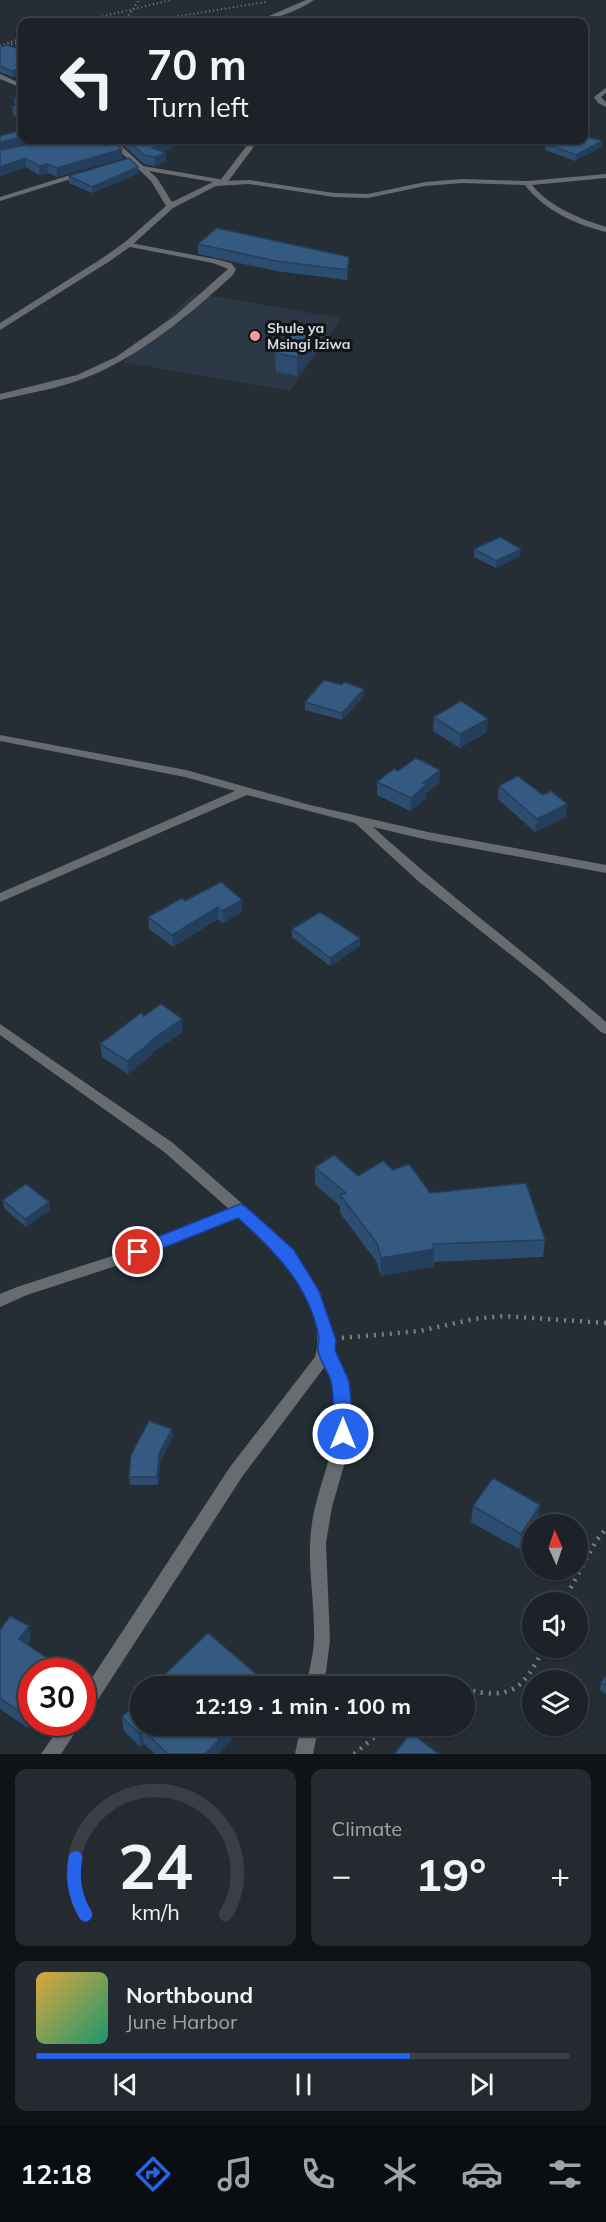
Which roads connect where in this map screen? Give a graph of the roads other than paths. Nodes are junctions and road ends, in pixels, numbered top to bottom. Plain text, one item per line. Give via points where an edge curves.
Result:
1 (311, 0) edge
2 (267, 18) edge
3 (0, 75) edge
4 (18, 84) edge
5 (606, 90) edge
6 (606, 105) edge
7 (115, 144) edge
8 (250, 144) edge
9 (132, 159) junction
10 (122, 162) edge
11 (143, 168) junction
12 (92, 172) edge
13 (606, 176) edge
14 (223, 182) junction
15 (527, 183) junction
16 (0, 199) edge
17 (170, 206) junction
18 (606, 230) edge
19 (128, 244) junction
20 (0, 327) edge
21 (0, 398) edge
22 (0, 738) edge
23 (246, 791) junction
24 (359, 820) junction
25 (606, 868) edge
26 (0, 898) edge
27 (0, 1029) edge
28 (606, 1029) edge
29 (240, 1210) junction
30 (0, 1301) edge
31 (327, 1345) junction
32 (317, 1676) edge
33 (96, 1687) edge
34 (63, 1736) edge
35 (308, 1736) edge
36 (50, 1754) edge
37 (304, 1754) edge

1 - 2 street
3 - 4 street
5 - 6 street via 597,97
7 - 9 street
8 - 14 street
9 - 10 street
9 - 11 street
11 - 14 street
11 - 17 street
12 - 16 street
13 - 15 street
14 - 15 street via 255,182 354,196 462,181
14 - 17 street
15 - 18 street via 551,208
17 - 19 street
19 - 20 street
19 - 21 street via 232,268 202,298 120,358 79,377
22 - 23 street via 168,770
23 - 24 street
23 - 26 street
24 - 25 street
24 - 28 street via 422,878
27 - 29 street via 145,1130
29 - 30 street via 117,1260
29 - 31 street via 288,1255 310,1291
31 - 32 street via 340,1381 345,1420 318,1543 322,1641
31 - 33 street via 300,1390 236,1472
34 - 36 street
35 - 37 street

